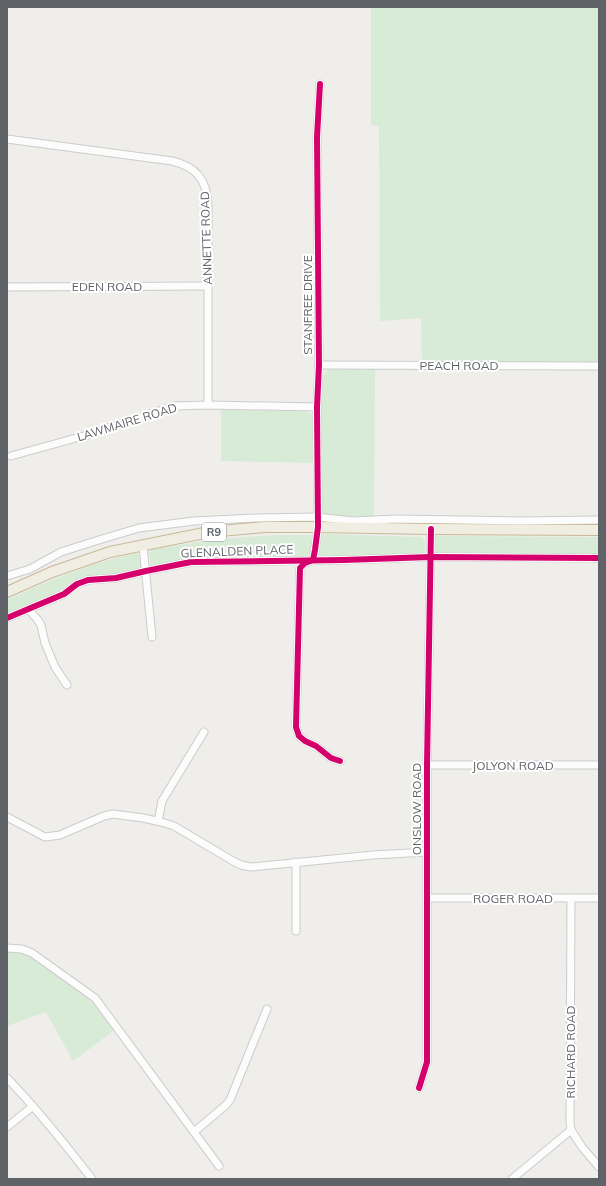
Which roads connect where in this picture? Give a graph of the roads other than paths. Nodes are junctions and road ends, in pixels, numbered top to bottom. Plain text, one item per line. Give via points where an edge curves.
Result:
1 (320, 84) dead end
2 (7, 139) edge
3 (208, 286) junction
4 (7, 287) edge
5 (319, 365) junction
6 (599, 366) edge
7 (208, 405) junction
8 (317, 407) junction
9 (11, 456) dead end
10 (599, 520) edge
11 (520, 521) junction
12 (317, 522) junction
13 (414, 524) junction
14 (430, 529) junction
15 (512, 530) junction
16 (599, 530) edge
17 (143, 546) junction
18 (430, 557) junction
19 (599, 558) edge
20 (313, 560) junction
21 (146, 571) junction
22 (7, 576) edge
23 (7, 592) edge
24 (28, 610) junction
25 (7, 618) edge
26 (152, 637) dead end
27 (67, 685) dead end
28 (204, 732) dead end
29 (340, 761) dead end
30 (427, 765) junction
31 (599, 765) edge
32 (7, 817) edge
33 (158, 821) junction
34 (427, 852) junction
35 (296, 862) junction
36 (427, 898) junction
37 (571, 898) junction
38 (599, 898) edge
39 (296, 931) dead end
40 (7, 948) edge
41 (267, 1009) dead end
42 (7, 1078) edge
43 (419, 1088) dead end
44 (33, 1106) junction
45 (7, 1126) edge
46 (571, 1130) junction
47 (194, 1132) junction
48 (219, 1166) dead end
49 (599, 1167) edge
50 (92, 1179) edge
51 (512, 1179) edge

1 - 5 street, STANFREE DRIVE via 317,137
2 - 3 street, ANNETTE ROAD via 172,161 192,168 205,185 208,196
3 - 4 street, EDEN ROAD
3 - 7 street, ANNETTE ROAD
5 - 6 street, PEACH ROAD
5 - 8 street, STANFREE DRIVE
7 - 8 street, LAWMAIRE ROAD
7 - 9 street, LAWMAIRE ROAD via 166,408 93,433
8 - 12 street, STANFREE DRIVE
10 - 11 street
11 - 13 street
11 - 15 street
12 - 13 highway, R9
12 - 17 highway, R9 via 209,532
12 - 20 street, STANFREE DRIVE
12 - 22 street via 257,518 139,528 61,552 30,569
13 - 14 highway, R9
14 - 15 highway, R9
14 - 18 street, ONSLOW ROAD
15 - 16 highway, R9
17 - 21 street
17 - 23 highway, R9 via 110,552 80,562
18 - 19 street, GLENALDEN PLACE
18 - 20 street, GLENALDEN PLACE
18 - 30 street, ONSLOW ROAD
20 - 21 street, GLENALDEN PLACE via 191,562
20 - 29 street via 300,568 296,728 299,736 305,741
21 - 24 street, GLENALDEN PLACE via 116,578 88,580
21 - 26 street
24 - 25 street, GLENALDEN PLACE
24 - 27 street via 38,618 55,667
28 - 33 street via 162,801
30 - 31 street, JOLYON ROAD
30 - 34 street, ONSLOW ROAD
32 - 33 street via 45,837 60,835 113,814
33 - 35 street via 174,826 241,865
34 - 35 street
34 - 36 street, ONSLOW ROAD
35 - 39 street
36 - 37 street, ROGER ROAD
36 - 43 street, ONSLOW ROAD via 426,1062
37 - 38 street, ROGER ROAD
37 - 46 street, RICHARD ROAD
40 - 47 street via 32,953 95,998
41 - 47 street via 230,1100
42 - 44 street
44 - 45 street
44 - 50 street
46 - 49 street
46 - 51 street
47 - 48 street

